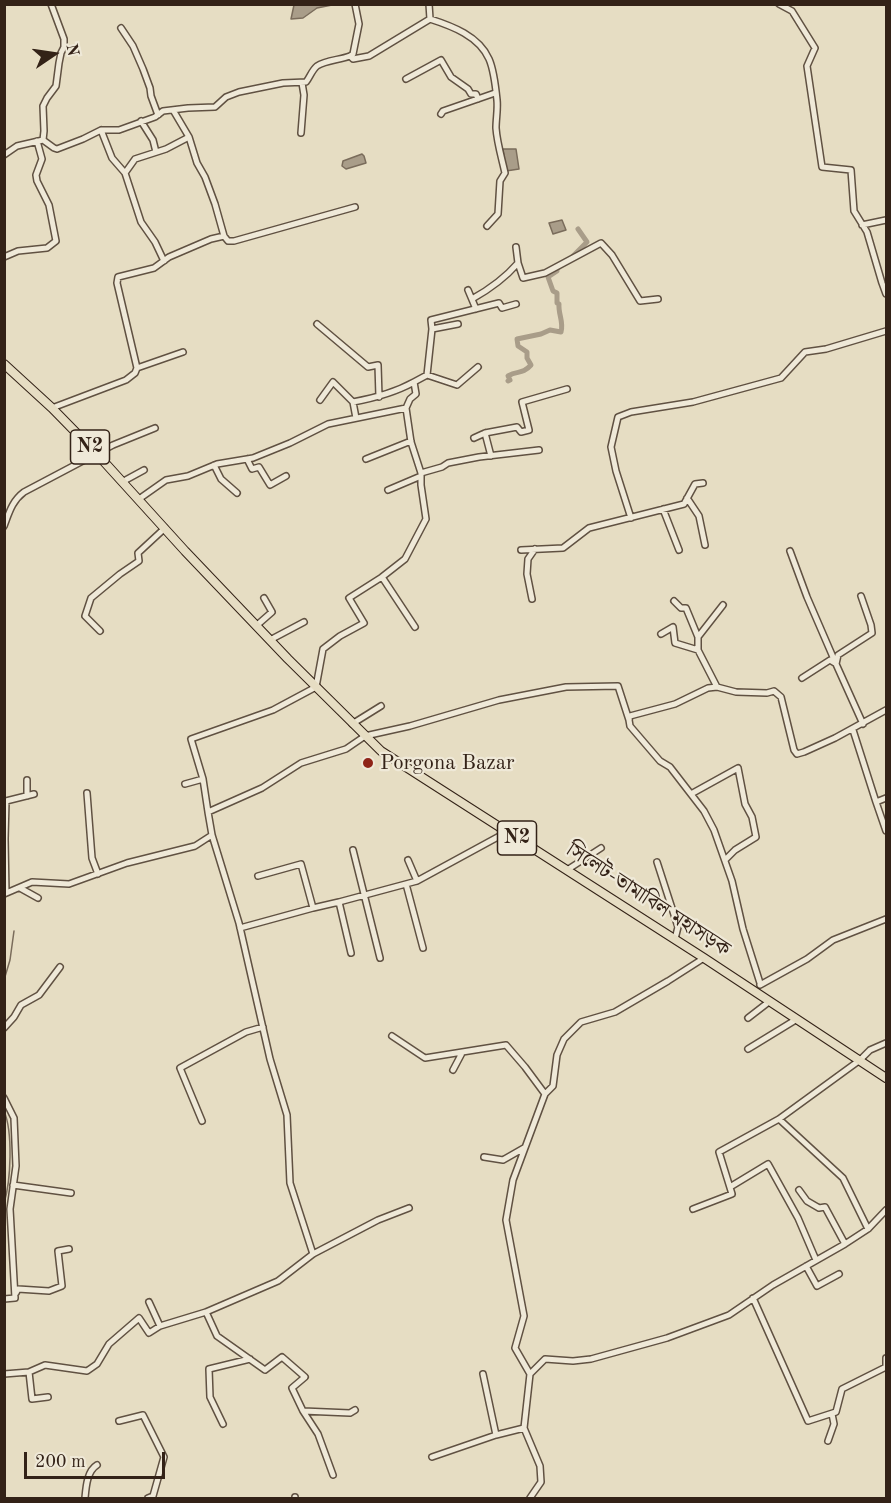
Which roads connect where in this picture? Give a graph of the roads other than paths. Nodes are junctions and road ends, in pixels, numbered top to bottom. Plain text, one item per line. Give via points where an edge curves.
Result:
1 (51, 4) edge
2 (355, 4) edge
3 (429, 4) edge
4 (779, 4) edge
5 (430, 19) junction
6 (121, 28) dead end
7 (350, 56) junction
8 (406, 79) dead end
9 (302, 83) junction
10 (495, 93) junction
11 (478, 99) junction
12 (172, 110) junction
13 (158, 114) junction
14 (441, 114) dead end
15 (141, 121) junction
16 (101, 130) junction
17 (301, 133) dead end
18 (189, 137) junction
19 (40, 140) junction
20 (156, 152) junction
21 (4, 154) edge
22 (125, 173) junction
23 (355, 207) dead end
24 (886, 220) edge
25 (862, 225) junction
26 (487, 226) dead end
27 (224, 236) junction
28 (516, 247) dead end
29 (4, 257) edge
30 (164, 261) junction
31 (518, 263) junction
32 (468, 290) dead end
33 (886, 294) edge
34 (472, 299) junction
35 (658, 299) dead end
36 (516, 304) dead end
37 (476, 309) junction
38 (317, 324) dead end
39 (458, 324) dead end
40 (432, 329) junction
41 (886, 331) edge
42 (183, 352) dead end
43 (4, 364) edge
44 (478, 367) dead end
45 (137, 369) junction
46 (427, 375) junction
47 (414, 382) junction
48 (567, 389) dead end
49 (379, 397) junction
50 (320, 400) dead end
51 (353, 402) junction
52 (52, 408) junction
53 (406, 408) junction
54 (356, 418) junction
55 (155, 428) dead end
56 (485, 432) junction
57 (474, 438) dead end
58 (411, 441) junction
59 (539, 450) dead end
60 (97, 454) junction
61 (491, 456) junction
62 (247, 459) junction
63 (366, 459) dead end
64 (214, 465) junction
65 (144, 470) dead end
66 (421, 474) junction
67 (286, 476) dead end
68 (122, 482) junction
69 (703, 483) dead end
70 (388, 490) dead end
71 (237, 493) dead end
72 (687, 498) junction
73 (139, 499) junction
74 (663, 509) junction
75 (631, 518) junction
76 (4, 526) edge
77 (168, 531) junction
78 (705, 545) dead end
79 (535, 549) junction
80 (521, 550) dead end
81 (679, 550) dead end
82 (790, 551) dead end
83 (382, 577) junction
84 (861, 596) dead end
85 (264, 598) dead end
86 (532, 599) dead end
87 (674, 601) dead end
88 (723, 605) dead end
89 (304, 622) dead end
90 (256, 626) junction
91 (415, 627) dead end
92 (100, 631) dead end
93 (661, 634) dead end
94 (698, 637) junction
95 (270, 640) junction
96 (698, 650) junction
97 (836, 664) junction
98 (801, 678) dead end
99 (316, 687) junction
100 (717, 687) junction
101 (381, 706) dead end
102 (886, 710) edge
103 (628, 720) junction
104 (352, 724) junction
105 (863, 724) junction
106 (853, 729) junction
107 (365, 736) junction
108 (203, 779) junction
109 (27, 780) dead end
110 (185, 784) dead end
111 (87, 793) dead end
112 (34, 794) dead end
113 (691, 794) junction
114 (27, 796) junction
115 (886, 798) edge
116 (5, 799) edge
117 (876, 802) junction
118 (208, 812) junction
119 (507, 831) junction
120 (886, 831) edge
121 (212, 835) junction
122 (601, 848) dead end
123 (353, 850) dead end
124 (408, 860) dead end
125 (725, 860) junction
126 (657, 862) dead end
127 (567, 870) junction
128 (98, 874) junction
129 (258, 876) dead end
130 (417, 881) junction
131 (406, 884) junction
132 (20, 888) junction
133 (5, 893) edge
134 (363, 896) junction
135 (38, 898) dead end
136 (339, 902) junction
137 (313, 908) junction
138 (886, 919) edge
139 (240, 928) junction
140 (675, 939) junction
141 (423, 948) dead end
142 (351, 953) dead end
143 (380, 958) dead end
144 (704, 958) junction
145 (60, 967) dead end
146 (758, 988) junction
147 (770, 1001) junction
148 (747, 1018) dead end
149 (797, 1018) junction
150 (263, 1027) junction
151 (4, 1028) edge
152 (392, 1036) dead end
153 (886, 1044) edge
154 (748, 1049) dead end
155 (462, 1053) junction
156 (860, 1060) junction
157 (453, 1070) dead end
158 (886, 1078) edge
159 (545, 1094) junction
160 (4, 1098) edge
161 (778, 1119) junction
162 (202, 1121) dead end
163 (525, 1148) junction
164 (484, 1157) dead end
165 (13, 1185) junction
166 (730, 1187) junction
167 (800, 1190) dead end
168 (71, 1193) dead end
169 (409, 1208) dead end
170 (693, 1209) dead end
171 (886, 1210) edge
172 (868, 1229) junction
173 (845, 1244) junction
174 (69, 1249) dead end
175 (313, 1254) junction
176 (816, 1260) junction
177 (806, 1266) junction
178 (839, 1274) dead end
179 (15, 1298) junction
180 (753, 1298) junction
181 (4, 1299) edge
182 (149, 1302) dead end
183 (206, 1312) junction
184 (160, 1326) junction
185 (886, 1358) edge
186 (250, 1359) junction
187 (29, 1372) junction
188 (4, 1374) edge
189 (483, 1374) dead end
190 (530, 1374) junction
191 (48, 1397) dead end
192 (355, 1410) dead end
193 (303, 1411) junction
194 (832, 1414) junction
195 (119, 1421) dead end
196 (223, 1424) dead end
197 (524, 1428) junction
198 (496, 1435) junction
199 (828, 1441) dead end
200 (432, 1456) dead end
201 (97, 1465) dead end
202 (333, 1475) dead end
203 (85, 1498) edge
204 (148, 1498) edge
205 (530, 1498) edge

1 - 19 street via 64,47 56,86 43,106 45,130
2 - 7 street via 358,24
3 - 5 street
4 - 25 street via 792,11 815,48 807,66 822,167 851,170 854,211
5 - 7 street via 369,56
5 - 10 street via 459,30 485,52
6 - 13 street via 133,45
7 - 9 street via 320,65
8 - 11 street via 441,60 451,77
9 - 12 street via 239,92 215,107
9 - 17 street
10 - 11 street
10 - 26 street via 496,130 505,173 500,181 498,214
11 - 14 street
12 - 13 street
12 - 18 street
13 - 15 street
15 - 16 street via 119,130
15 - 20 street
16 - 19 street via 57,149
16 - 22 street via 112,158
18 - 20 street
18 - 27 street
19 - 21 street
19 - 29 street via 42,159 36,175 49,205 56,241 47,248
20 - 22 street via 135,159
22 - 30 street via 141,222
23 - 27 street via 234,242
24 - 25 street
25 - 33 street
27 - 30 street
28 - 31 street
30 - 45 street via 154,268 118,277
31 - 34 street via 507,276
31 - 35 street via 522,278 544,273 601,243 640,301
32 - 34 street
34 - 37 street
36 - 37 street via 502,308 499,303
37 - 40 street via 431,320
38 - 49 street via 368,367 378,365
39 - 40 street
40 - 46 street
41 - 75 street via 806,352 781,378 618,417 611,447
42 - 45 street
43 - 52 highway, N2
44 - 46 street via 457,385
45 - 52 street via 126,380
46 - 47 street
47 - 49 street
47 - 53 street via 416,394
48 - 56 street via 522,402 529,430 521,432 517,427
49 - 51 street
50 - 51 street via 333,382
51 - 54 street
52 - 60 highway, N2
53 - 54 street
53 - 58 street
54 - 62 street via 328,424
55 - 60 street
56 - 57 street
56 - 61 street
58 - 63 street
58 - 66 street
59 - 61 street
60 - 68 highway, N2
60 - 76 street via 18,496
61 - 66 street via 448,463
62 - 64 street
62 - 67 street via 252,468 259,467 270,485
64 - 71 street via 221,479
64 - 73 street via 166,480
65 - 68 street
66 - 70 street
66 - 83 street via 426,519 405,559
68 - 73 highway, N2
69 - 72 street via 694,484
72 - 74 street via 684,504
72 - 78 street via 699,516
73 - 77 highway, N2
74 - 75 street
74 - 81 street
75 - 79 street via 589,528 563,548
77 - 90 highway, সিলেট-তামাবিল মহাসড়ক / N2
77 - 92 street via 138,553 139,561 91,598 86,615
79 - 80 street
79 - 86 street via 528,559 527,573
82 - 97 street
83 - 91 street
83 - 99 street via 349,598 364,623 323,649
84 - 97 street via 872,633 838,655
85 - 90 street via 272,612
87 - 94 street via 686,608
88 - 94 street
89 - 95 street
90 - 95 highway, সিলেট-তামাবিল মহাসড়ক / N2
93 - 96 street via 673,627 675,643
94 - 96 street
95 - 99 highway, সিলেট-তামাবিল মহাসড়ক / N2
96 - 100 street
97 - 98 street via 830,660
97 - 105 street
99 - 104 highway, সিলেট-তামাবিল মহাসড়ক / N2
99 - 108 street via 273,710 191,739
100 - 103 street via 675,705 630,716
100 - 106 street via 736,692 778,693 797,754
101 - 104 street
102 - 105 street
103 - 107 street via 618,686 566,687 499,700
103 - 113 street
104 - 107 highway, সিলেট-তামাবিল মহাসড়ক / N2
105 - 106 street
106 - 117 street
107 - 118 street via 346,748 301,763 262,788
107 - 119 highway, সিলেট-তামাবিল মহাসড়ক / N2 via 381,751
108 - 110 street
108 - 118 street
109 - 114 street
111 - 128 street via 92,858
112 - 114 street
113 - 125 street via 714,830
113 - 125 street via 738,768 756,837
114 - 116 street
115 - 117 street
116 - 133 street
117 - 120 street
118 - 121 street
119 - 127 highway, সিলেট-তামাবিল মহাসড়ক / N2
119 - 130 street
121 - 128 street via 195,846
121 - 139 street
122 - 127 street
123 - 134 street
124 - 130 street
125 - 146 street
126 - 140 street via 678,927
127 - 140 highway, সিলেট-তামাবিল মহাসড়ক / N2
128 - 132 street via 69,884 32,882
129 - 137 street via 301,864
130 - 131 street
131 - 134 street
131 - 141 street
132 - 133 street
132 - 135 street
134 - 136 street
134 - 143 street
136 - 137 street
136 - 142 street
137 - 139 street
138 - 146 street via 833,940
139 - 150 street
140 - 144 highway, সিলেট-তামাবিল মহাসড়ক / N2
144 - 146 highway, সিলেট-তামাবিল মহাসড়ক / N2
144 - 159 street via 615,1012 581,1022 564,1039 557,1055 553,1086
145 - 151 street via 39,995 21,1005
146 - 147 highway, সিলেট-তামাবিল মহাসড়ক / N2
147 - 148 street
147 - 149 highway, সিলেট-তামাবিল মহাসড়ক / N2
149 - 154 street
149 - 156 highway, সিলেট-তামাবিল মহাসড়ক / N2
150 - 162 street via 246,1032 180,1068
150 - 175 street via 287,1115 290,1183
152 - 155 street via 425,1058
153 - 156 street via 870,1050
155 - 157 street
155 - 159 street via 506,1045
156 - 158 highway, সিলেট-তামাবিল মহাসড়ক / N2
156 - 161 street
159 - 163 street
160 - 165 street via 14,1118
161 - 166 street via 719,1152
161 - 172 street via 843,1178
163 - 164 street via 503,1160
163 - 190 street via 513,1180 506,1220 524,1316 515,1348
165 - 168 street
165 - 179 street via 10,1209
166 - 170 street via 732,1194
166 - 176 street via 768,1164
167 - 173 street via 807,1200 819,1208 825,1207
169 - 175 street
171 - 172 street
172 - 173 street
173 - 176 street
174 - 179 street via 58,1251 62,1286 49,1291 18,1289
175 - 183 street via 278,1281
176 - 177 street
177 - 178 street via 817,1286
177 - 180 street
179 - 181 street
180 - 190 street via 729,1315 668,1338 591,1359 545,1359
180 - 194 street via 808,1421
182 - 184 street
183 - 184 street
183 - 186 street via 217,1336
184 - 187 street via 149,1333 139,1318 109,1344 97,1364 87,1371 45,1365
185 - 194 street via 886,1367 842,1389
186 - 193 street via 266,1370 282,1357 305,1377 292,1388
186 - 196 street via 209,1369 210,1397
187 - 188 street
187 - 191 street via 32,1399
189 - 198 street
190 - 197 street
192 - 193 street
193 - 202 street via 318,1434
194 - 199 street via 834,1424
195 - 204 street via 143,1415 164,1457 153,1496
197 - 198 street
197 - 205 street via 540,1466 541,1482
198 - 200 street
201 - 203 street via 92,1468

